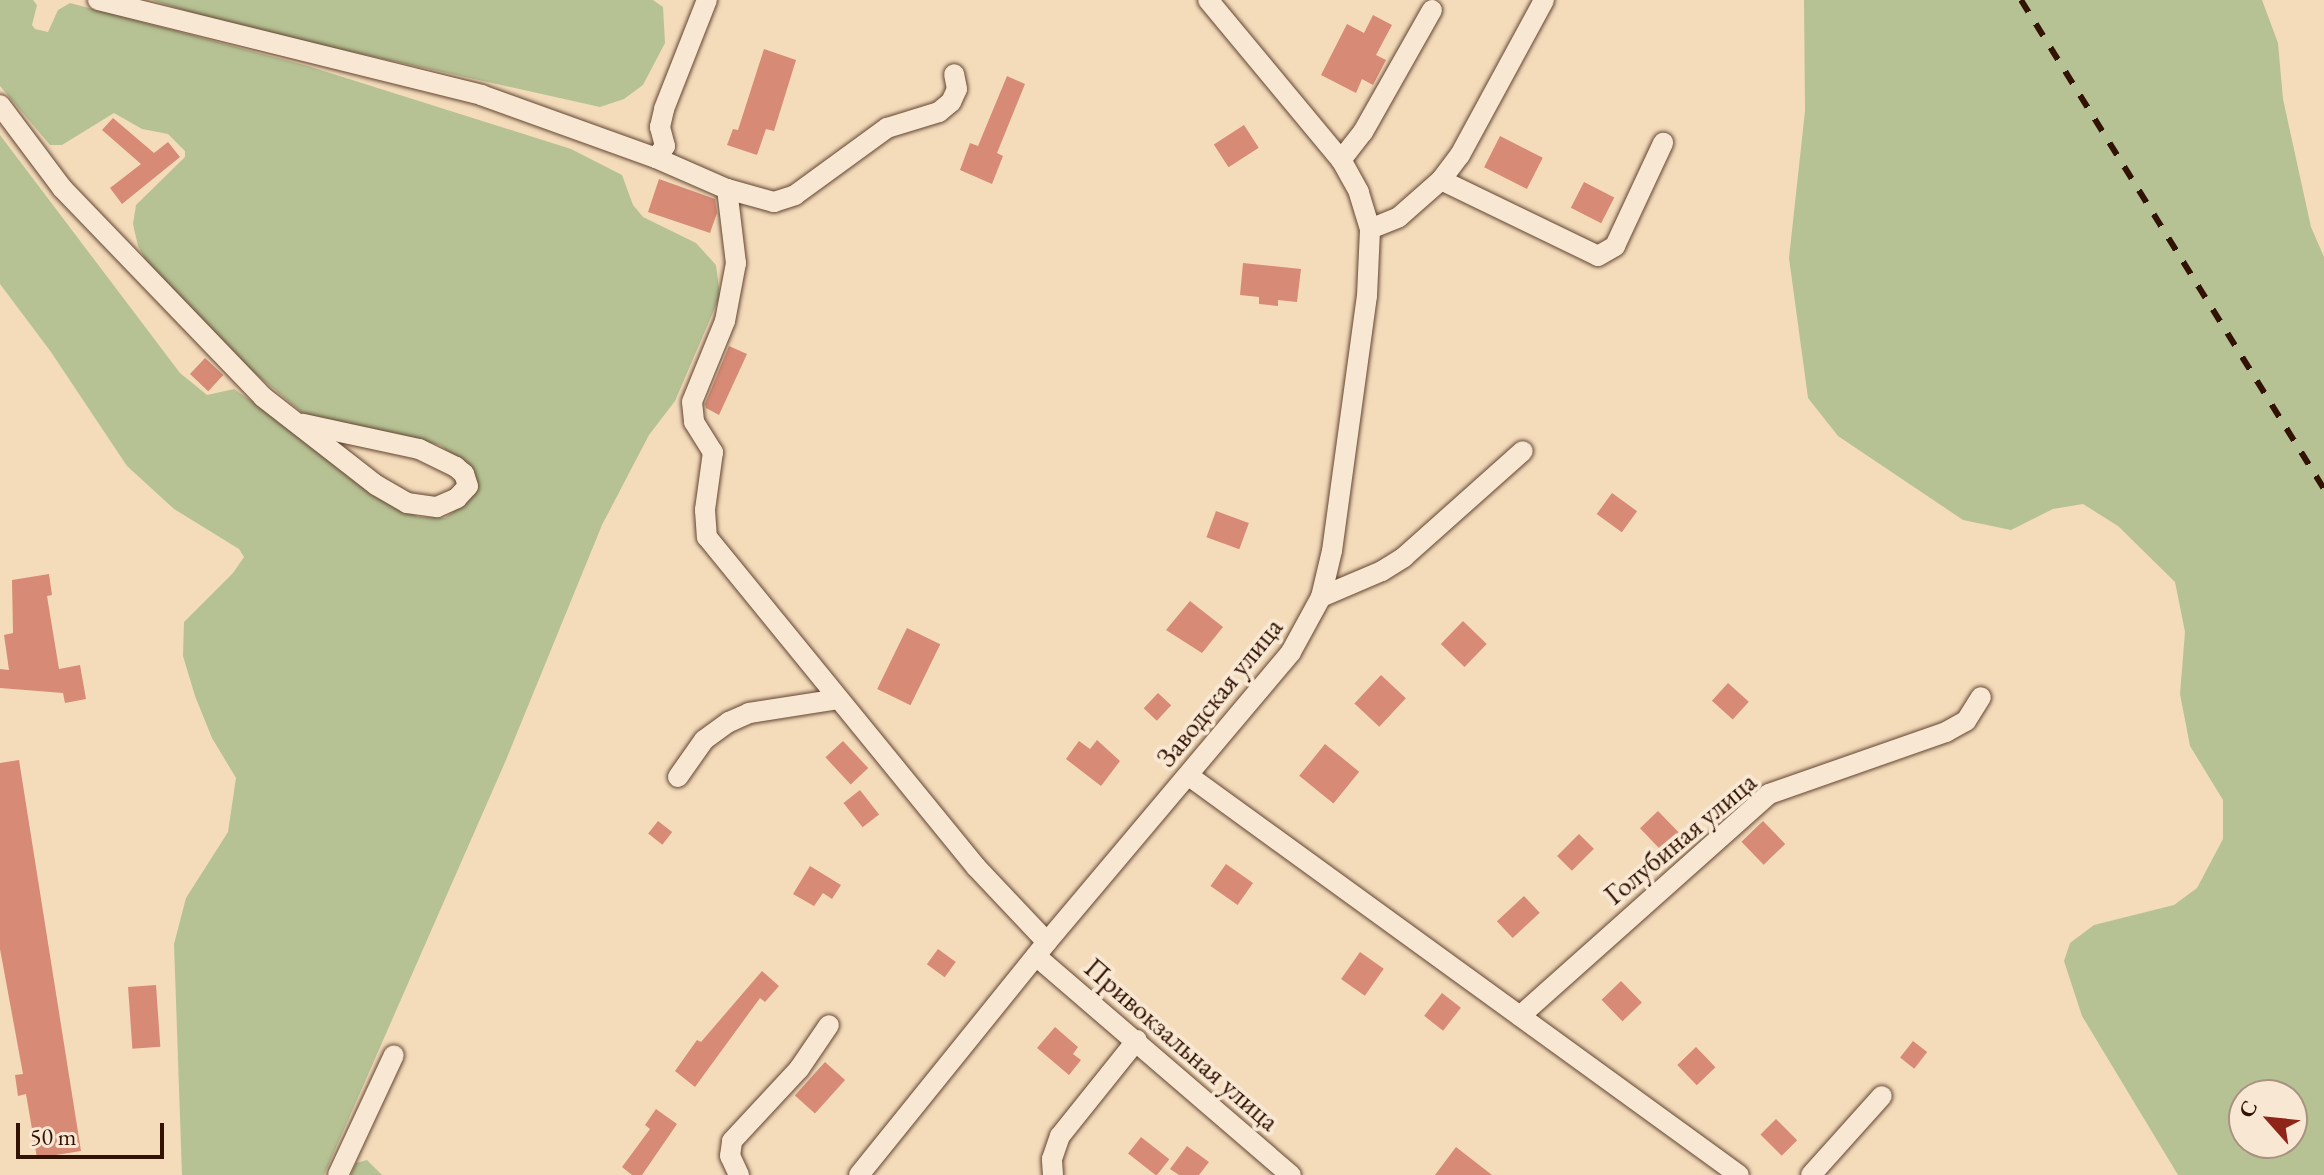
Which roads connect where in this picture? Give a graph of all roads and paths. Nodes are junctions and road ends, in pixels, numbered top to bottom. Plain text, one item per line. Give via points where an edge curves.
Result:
1 (98, 0) edge
2 (707, 0) edge
3 (1208, 0) edge
4 (1544, 0) edge
5 (1432, 10) dead end
6 (954, 74) dead end
7 (0, 105) edge
8 (1663, 143) dead end
9 (656, 158) junction
10 (1341, 160) junction
11 (1441, 180) junction
12 (727, 189) junction
13 (1370, 229) junction
14 (303, 424) junction
15 (1523, 451) dead end
16 (1321, 597) junction
17 (1981, 697) dead end
18 (838, 699) junction
19 (1189, 776) junction
20 (678, 777) dead end
21 (1042, 949) junction
22 (1520, 1016) junction
23 (829, 1025) dead end
24 (1137, 1040) junction
25 (394, 1055) dead end
26 (1882, 1096) dead end
27 (338, 1175) edge
28 (739, 1175) edge
29 (859, 1175) edge
30 (1053, 1175) edge
31 (1291, 1175) edge
32 (1739, 1175) edge
33 (1811, 1175) edge

1 - 9 street via 481,95
2 - 9 street via 664,109 660,127 665,146
3 - 10 street, Заводская улица
4 - 11 street via 1460,155
5 - 10 street via 1363,132
6 - 12 street via 957,89 939,112 887,128 795,195 774,202
7 - 14 street via 62,188 133,265 251,385
8 - 11 street via 1615,246 1598,256
9 - 12 street
10 - 13 street, Заводская улица via 1359,192
11 - 13 street via 1399,217
12 - 18 street, Привокзальная улица via 736,263 725,321 692,402 694,422 713,452 707,537
13 - 16 street, Заводская улица via 1367,296
14 - 14 street via 419,449 456,467 468,486 437,507 407,503 376,485
15 - 16 street via 1404,557
16 - 19 street, Заводская улица via 1291,652
17 - 22 street, Голубиная улица via 1966,721 1946,732 1769,794
18 - 20 street via 749,713 729,722 704,740
18 - 21 street, Привокзальная улица
19 - 21 street, Заводская улица
19 - 22 street
21 - 24 street, Привокзальная улица
21 - 29 street, Заводская улица
22 - 32 street
23 - 28 street via 799,1069 732,1141 730,1156
24 - 30 street via 1060,1136
24 - 31 street, Привокзальная улица
25 - 27 street
26 - 33 street

